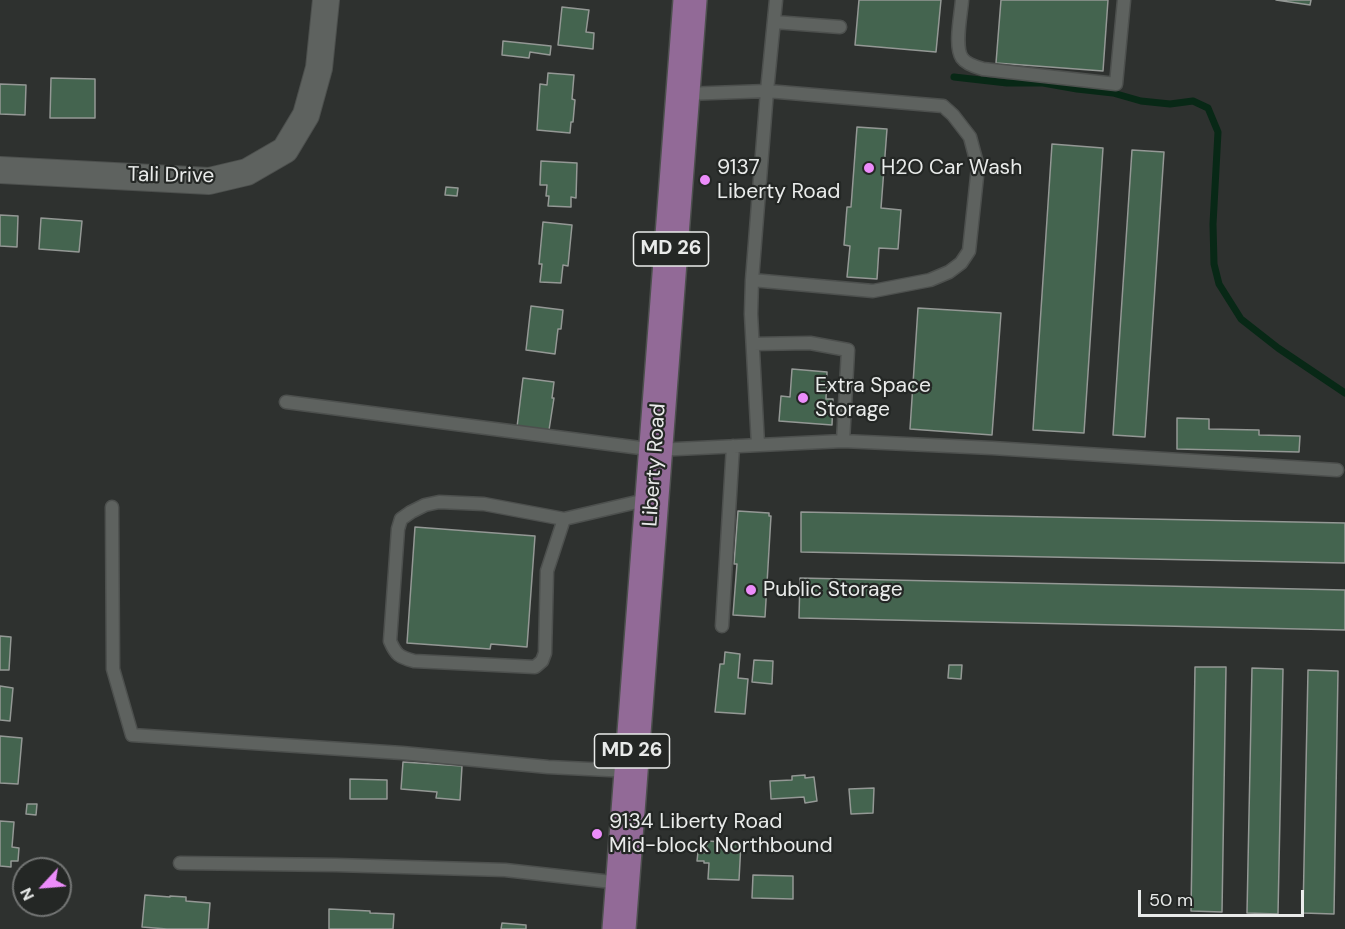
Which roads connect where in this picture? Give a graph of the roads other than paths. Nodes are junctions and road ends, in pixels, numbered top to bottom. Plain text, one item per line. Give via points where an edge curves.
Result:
1 (327, 0) edge
2 (690, 0) edge
3 (776, 0) edge
4 (962, 0) edge
5 (1124, 0) edge
6 (774, 22) junction
7 (840, 27) dead end
8 (767, 91) junction
9 (683, 94) junction
10 (0, 170) edge
11 (752, 280) junction
12 (753, 344) junction
13 (286, 402) dead end
14 (843, 441) junction
15 (758, 445) junction
16 (733, 446) junction
17 (656, 450) junction
18 (1337, 470) dead end
19 (653, 498) junction
20 (112, 507) dead end
21 (564, 519) junction
22 (722, 626) dead end
23 (630, 771) junction
24 (180, 863) dead end
25 (622, 884) junction
26 (619, 929) edge

1 - 10 street, Tali Drive via 319,68 306,115 285,150 247,172 209,180
2 - 9 main road, Liberty Road / MD 26
3 - 6 lane
4 - 5 lane via 958,48 963,59 973,66 1116,84
6 - 7 lane
6 - 8 lane
8 - 9 lane
8 - 11 lane
8 - 11 lane via 943,106 970,137 978,167 969,251 948,272 930,280 873,291
9 - 17 main road, Liberty Road / MD 26
11 - 12 lane
12 - 14 lane via 810,343 848,350
12 - 15 lane
13 - 17 lane
14 - 15 lane
14 - 18 lane
15 - 16 lane
16 - 17 lane
16 - 22 lane
17 - 19 main road, Liberty Road / MD 26
19 - 21 lane
19 - 23 main road, Liberty Road / MD 26
20 - 23 lane via 113,669 132,735
21 - 21 lane via 484,504 439,502 401,519 390,641 394,651 414,661 535,667 542,662 548,571
23 - 25 main road, Liberty Road / MD 26
24 - 25 lane via 505,870
25 - 26 main road, Liberty Road / MD 26

